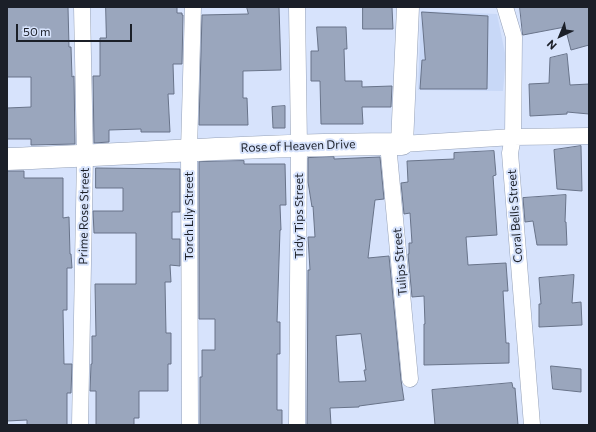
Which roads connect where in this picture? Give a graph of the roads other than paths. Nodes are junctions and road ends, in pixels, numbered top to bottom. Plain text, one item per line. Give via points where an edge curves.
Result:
1 (82, 7) edge
2 (193, 7) edge
3 (297, 7) edge
4 (408, 7) edge
5 (505, 7) edge
6 (589, 136) edge
7 (512, 137) junction
8 (395, 144) junction
9 (299, 146) junction
10 (189, 150) junction
11 (85, 156) junction
12 (7, 159) edge
13 (410, 379) dead end
14 (80, 425) edge
15 (190, 425) edge
16 (298, 425) edge
17 (532, 425) edge

1 - 11 street, Prime Rose Street
2 - 10 street, Torch Lily Street
3 - 9 street, Tidy Tips Street
4 - 8 street, Tulips Street
5 - 7 street, Coral Bells Street via 514,37
6 - 7 street, Rose of Heaven Drive
7 - 8 street, Rose of Heaven Drive
7 - 17 street, Coral Bells Street via 510,153
8 - 9 street, Rose of Heaven Drive
8 - 13 street, Tulips Street
9 - 10 street, Rose of Heaven Drive
9 - 16 street, Tidy Tips Street
10 - 11 street, Rose of Heaven Drive
10 - 15 street, Torch Lily Street
11 - 12 street, Rose of Heaven Drive
11 - 14 street, Prime Rose Street

